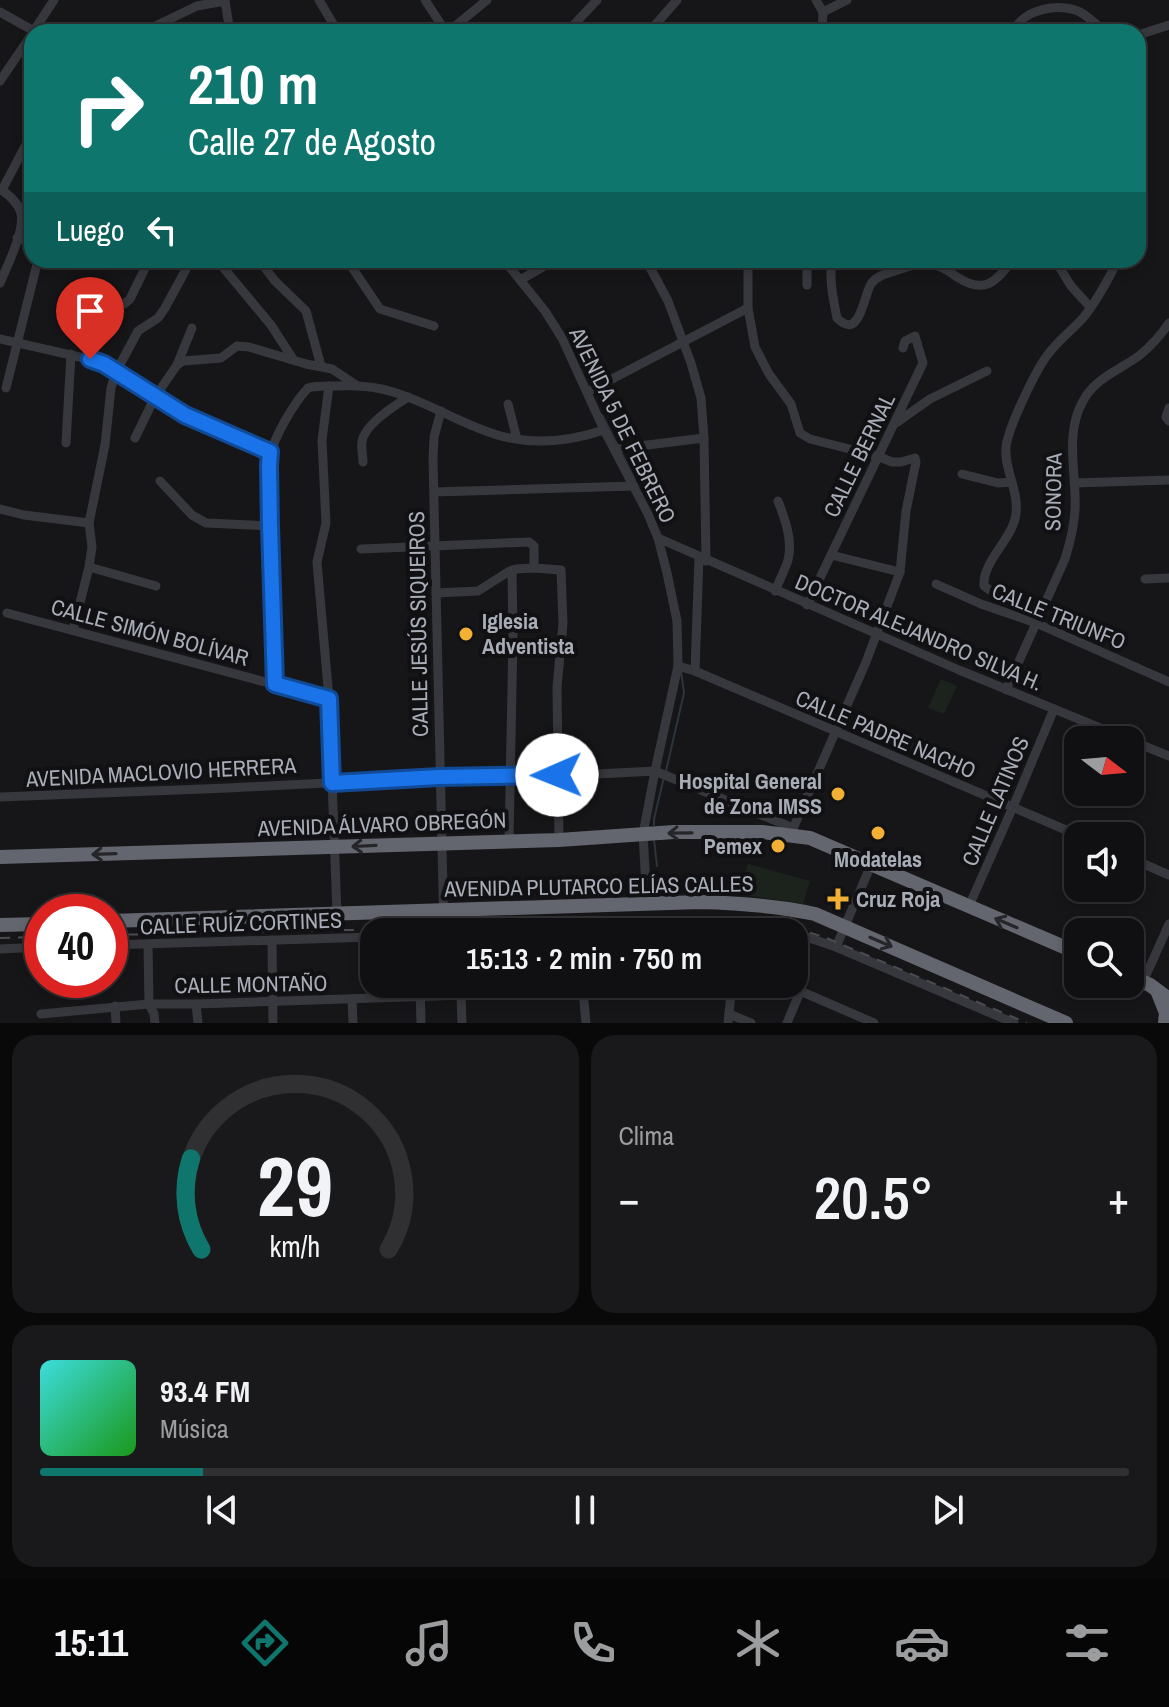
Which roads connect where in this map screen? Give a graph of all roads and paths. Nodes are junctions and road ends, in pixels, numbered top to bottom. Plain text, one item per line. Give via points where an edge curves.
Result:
1 (319, 0) edge
2 (425, 0) edge
3 (487, 0) edge
4 (597, 0) edge
5 (677, 0) edge
6 (816, 0) edge
7 (847, 0) edge
8 (1071, 0) edge
9 (55, 1) edge
10 (225, 1) edge
11 (1079, 11) junction
12 (0, 12) edge
13 (823, 12) junction
14 (39, 24) edge
15 (160, 24) edge
16 (229, 24) edge
17 (333, 24) edge
18 (442, 24) edge
19 (457, 24) edge
20 (574, 24) edge
21 (656, 24) edge
22 (822, 24) edge
23 (1017, 24) edge
24 (1095, 24) edge
25 (1169, 25) edge
26 (24, 27) edge
27 (1146, 32) edge
28 (24, 45) edge
29 (0, 81) edge
30 (24, 147) edge
31 (1, 189) edge
32 (17, 238) junction
33 (24, 239) edge
34 (36, 268) edge
35 (145, 268) edge
36 (187, 268) edge
37 (224, 268) edge
38 (265, 268) edge
39 (355, 268) edge
40 (510, 268) edge
41 (541, 268) edge
42 (650, 268) edge
43 (748, 268) edge
44 (807, 268) edge
45 (831, 268) edge
46 (903, 268) edge
47 (944, 268) edge
48 (1006, 268) edge
49 (1060, 268) edge
50 (1113, 268) edge
51 (520, 280) junction
52 (0, 283) edge
53 (807, 285) dead end
54 (120, 304) dead end
55 (1090, 307) junction
56 (748, 308) junction
57 (1169, 323) edge
58 (434, 326) dead end
59 (192, 328) dead end
60 (0, 339) edge
61 (683, 342) junction
62 (16, 343) junction
63 (903, 348) dead end
64 (71, 354) junction
65 (293, 359) junction
66 (177, 365) junction
67 (321, 366) junction
68 (987, 371) dead end
69 (116, 372) junction
70 (357, 385) junction
71 (329, 386) junction
72 (6, 388) dead end
73 (587, 392) junction
74 (155, 397) junction
75 (408, 397) junction
76 (508, 404) dead end
77 (1169, 408) edge
78 (441, 411) junction
79 (1169, 421) edge
80 (893, 426) junction
81 (604, 430) junction
82 (135, 438) dead end
83 (704, 438) junction
84 (517, 439) junction
85 (66, 443) dead end
86 (615, 449) junction
87 (270, 452) junction
88 (877, 456) junction
89 (363, 462) dead end
90 (962, 474) dead end
91 (1169, 480) edge
92 (160, 481) dead end
93 (1012, 482) junction
94 (1074, 483) junction
95 (634, 486) junction
96 (434, 492) junction
97 (778, 501) dead end
98 (0, 509) edge
99 (89, 523) junction
100 (270, 526) junction
101 (658, 538) junction
102 (435, 546) junction
103 (361, 549) dead end
104 (831, 555) junction
105 (703, 559) junction
106 (89, 567) junction
107 (534, 568) junction
108 (512, 570) junction
109 (900, 572) junction
110 (1169, 578) edge
111 (1145, 579) dead end
112 (936, 584) dead end
113 (156, 586) dead end
114 (775, 591) junction
115 (436, 593) junction
116 (807, 605) junction
117 (7, 613) dead end
118 (1038, 619) junction
119 (73, 630) junction
120 (876, 633) junction
121 (678, 666) junction
122 (695, 671) junction
123 (1169, 682) edge
124 (275, 684) junction
125 (1006, 690) junction
126 (329, 699) junction
127 (1054, 709) junction
128 (835, 732) junction
129 (1169, 756) edge
130 (655, 771) junction
131 (557, 775) junction
132 (510, 776) junction
133 (439, 777) junction
134 (332, 783) junction
135 (0, 797) edge
136 (1013, 807) junction
137 (1064, 829) edge
138 (792, 831) junction
139 (643, 834) junction
140 (559, 840) junction
141 (509, 841) junction
142 (442, 843) junction
143 (334, 847) junction
144 (0, 857) edge
145 (1144, 864) edge
146 (871, 865) junction
147 (1169, 875) edge
148 (647, 904) junction
149 (969, 906) junction
150 (444, 911) junction
151 (337, 914) junction
152 (444, 918) edge
153 (128, 920) edge
154 (24, 924) edge
155 (1169, 924) edge
156 (0, 925) edge
157 (846, 927) junction
158 (360, 937) edge
159 (808, 938) edge
160 (272, 940) junction
161 (148, 944) junction
162 (128, 945) edge
163 (836, 947) junction
164 (1064, 947) edge
165 (24, 948) edge
166 (0, 949) edge
167 (1144, 967) edge
168 (1144, 983) edge
169 (808, 995) edge
170 (1163, 995) edge
171 (375, 998) edge
172 (420, 998) edge
173 (461, 998) edge
174 (584, 998) edge
175 (731, 998) edge
176 (797, 998) edge
177 (352, 999) junction
178 (272, 1001) junction
179 (149, 1004) junction
180 (196, 1004) junction
181 (115, 1006) junction
182 (847, 1011) junction
183 (41, 1014) dead end
184 (729, 1019) edge
185 (1008, 1022) edge
186 (116, 1023) edge
187 (155, 1023) edge
188 (198, 1023) edge
189 (273, 1023) edge
190 (353, 1023) edge
191 (421, 1023) edge
192 (462, 1023) edge
193 (586, 1023) edge
194 (751, 1023) edge
195 (787, 1023) edge
196 (842, 1023) edge
197 (874, 1023) edge
198 (1066, 1023) edge
199 (1165, 1023) edge

1 - 17 street
2 - 18 street
3 - 19 street
4 - 20 street
5 - 21 street
6 - 13 street
7 - 13 street
8 - 11 street
9 - 14 street
10 - 15 street via 197,6
10 - 16 street
11 - 23 street via 1047,9
11 - 24 street
12 - 26 street
13 - 22 street
25 - 27 street
28 - 29 street
30 - 31 street
31 - 32 street via 21,212
32 - 33 street
32 - 52 street
34 - 62 street
35 - 54 street via 130,299
36 - 69 street via 158,318 138,331
37 - 65 street
38 - 67 street via 306,311
39 - 58 street via 380,309
40 - 51 street, AVENIDA 5 DE FEBRERO
41 - 51 street
42 - 61 street
43 - 56 street
44 - 53 street
45 - 46 street via 837,318 851,323 858,318 869,286
47 - 48 street via 971,284 985,285
49 - 55 street
50 - 55 street
51 - 73 street, AVENIDA 5 DE FEBRERO via 553,323
55 - 93 street via 1050,350 1029,388 1006,447
56 - 61 street
56 - 88 street via 755,347 791,404 800,433
57 - 94 street, SONORA via 1139,356 1103,378 1083,400 1074,430
59 - 66 street
60 - 62 street
61 - 73 street
61 - 83 street via 701,398
62 - 64 street
62 - 72 street
63 - 80 street, CALLE BERNAL via 915,336 923,363
64 - 69 street
64 - 85 street
65 - 66 street via 242,346 221,358
65 - 67 street
66 - 74 street
67 - 70 street
68 - 80 street via 930,399
69 - 74 street
69 - 99 street
70 - 71 street
70 - 75 street
71 - 87 street via 303,392
71 - 126 street via 322,440 326,523 317,562
73 - 81 street, AVENIDA 5 DE FEBRERO
74 - 82 street
74 - 87 street
75 - 78 street
75 - 89 street via 366,432
76 - 84 street
77 - 79 street
78 - 84 street
78 - 96 street, CALLE JESÚS SIQUEIROS via 433,449
80 - 88 street, CALLE BERNAL
81 - 84 street via 571,439
81 - 86 street, AVENIDA 5 DE FEBRERO
83 - 86 street
83 - 105 street
86 - 95 street, AVENIDA 5 DE FEBRERO
87 - 100 street
88 - 104 street, CALLE BERNAL
88 - 109 street via 896,463 912,458 916,462
90 - 93 street
91 - 94 street
92 - 100 street via 206,523
93 - 118 street via 1016,515 985,574 984,586
94 - 118 street, SONORA via 1071,540
95 - 96 street
95 - 101 street, AVENIDA 5 DE FEBRERO
96 - 102 street, CALLE JESÚS SIQUEIROS
97 - 114 street via 789,556
98 - 99 street
99 - 106 street
100 - 124 street
101 - 105 street, DOCTOR ALEJANDRO SILVA H.
101 - 121 street, AVENIDA 5 DE FEBRERO via 677,621
102 - 103 street
102 - 107 street via 532,542
102 - 115 street, CALLE JESÚS SIQUEIROS
104 - 109 street
104 - 116 street, CALLE BERNAL
105 - 114 street, DOCTOR ALEJANDRO SILVA H.
105 - 122 street
106 - 113 street
106 - 119 street
107 - 108 street
107 - 131 street via 561,570
108 - 115 street via 478,591
108 - 132 street
109 - 120 street
110 - 111 street
112 - 118 street, CALLE TRIUNFO via 981,604
114 - 116 street, DOCTOR ALEJANDRO SILVA H.
115 - 133 street, CALLE JESÚS SIQUEIROS
116 - 120 street, DOCTOR ALEJANDRO SILVA H.
117 - 119 street, CALLE SIMÓN BOLÍVAR
118 - 123 street, CALLE TRIUNFO
118 - 125 street, SONORA
119 - 124 street, CALLE SIMÓN BOLÍVAR
120 - 125 street, DOCTOR ALEJANDRO SILVA H.
120 - 128 street
121 - 122 street, CALLE PADRE NACHO
121 - 130 street, AVENIDA 5 DE FEBRERO
122 - 128 street, CALLE PADRE NACHO
124 - 126 street, CALLE SIMÓN BOLÍVAR
125 - 127 street, DOCTOR ALEJANDRO SILVA H.
126 - 134 street
127 - 129 street, DOCTOR ALEJANDRO SILVA H.
127 - 136 street, CALLE LATINOS
128 - 136 street, CALLE PADRE NACHO
128 - 138 street
130 - 131 street, AVENIDA MACLOVIO HERRERA
130 - 138 street, AVENIDA MACLOVIO HERRERA
130 - 139 street, AVENIDA 5 DE FEBRERO
131 - 132 street, AVENIDA MACLOVIO HERRERA
131 - 140 street
132 - 133 street, AVENIDA MACLOVIO HERRERA
132 - 141 street
133 - 134 street, AVENIDA MACLOVIO HERRERA
133 - 142 street, CALLE JESÚS SIQUEIROS
134 - 135 street, AVENIDA MACLOVIO HERRERA
134 - 143 street
136 - 137 street, CALLE PADRE NACHO
136 - 149 street, CALLE LATINOS
138 -> 139 highway, AVENIDA ÁLVARO OBREGÓN
138 - 146 highway, AVENIDA ÁLVARO OBREGÓN
139 - 140 highway, AVENIDA ÁLVARO OBREGÓN
139 - 148 street, AVENIDA 5 DE FEBRERO
140 - 141 highway, AVENIDA ÁLVARO OBREGÓN
141 - 142 highway, AVENIDA ÁLVARO OBREGÓN
142 -> 143 highway, AVENIDA ÁLVARO OBREGÓN
142 - 150 street, CALLE JESÚS SIQUEIROS
143 -> 144 highway, AVENIDA ÁLVARO OBREGÓN
143 - 151 street
145 - 147 street
146 - 149 highway, AVENIDA ÁLVARO OBREGÓN
146 - 157 street
148 - 150 highway, AVENIDA PLUTARCO ELÍAS CALLES
148 - 157 highway, AVENIDA PLUTARCO ELÍAS CALLES via 751,903 815,914
164 -> 149 highway, AVENIDA ÁLVARO OBREGÓN
150 - 151 highway, AVENIDA PLUTARCO ELÍAS CALLES
150 - 152 street, CALLE JESÚS SIQUEIROS
151 - 153 highway, AVENIDA PLUTARCO ELÍAS CALLES
154 - 156 highway
155 - 167 street
157 - 163 street
157 -> 198 highway, AVENIDA PLUTARCO ELÍAS CALLES
158 - 160 street, CALLE RUÍZ CORTINES
159 - 163 street
160 - 161 street, CALLE RUÍZ CORTINES
160 - 178 street
161 - 162 street, CALLE RUÍZ CORTINES
161 - 179 street
163 - 185 street
165 - 166 street
168 - 170 highway
169 - 182 street
170 - 199 highway
171 - 177 street, CALLE MONTAÑO
172 - 191 street
173 - 192 street
174 - 193 street
175 - 184 street
176 - 195 street
177 - 178 street, CALLE MONTAÑO
177 - 190 street
178 - 180 street, CALLE MONTAÑO
178 - 189 street
179 - 180 street, CALLE MONTAÑO
179 - 181 street, CALLE MONTAÑO
179 - 187 street
180 - 188 street
181 - 183 street, CALLE MONTAÑO
181 - 186 street
182 - 196 street
182 - 197 street
184 - 194 street

